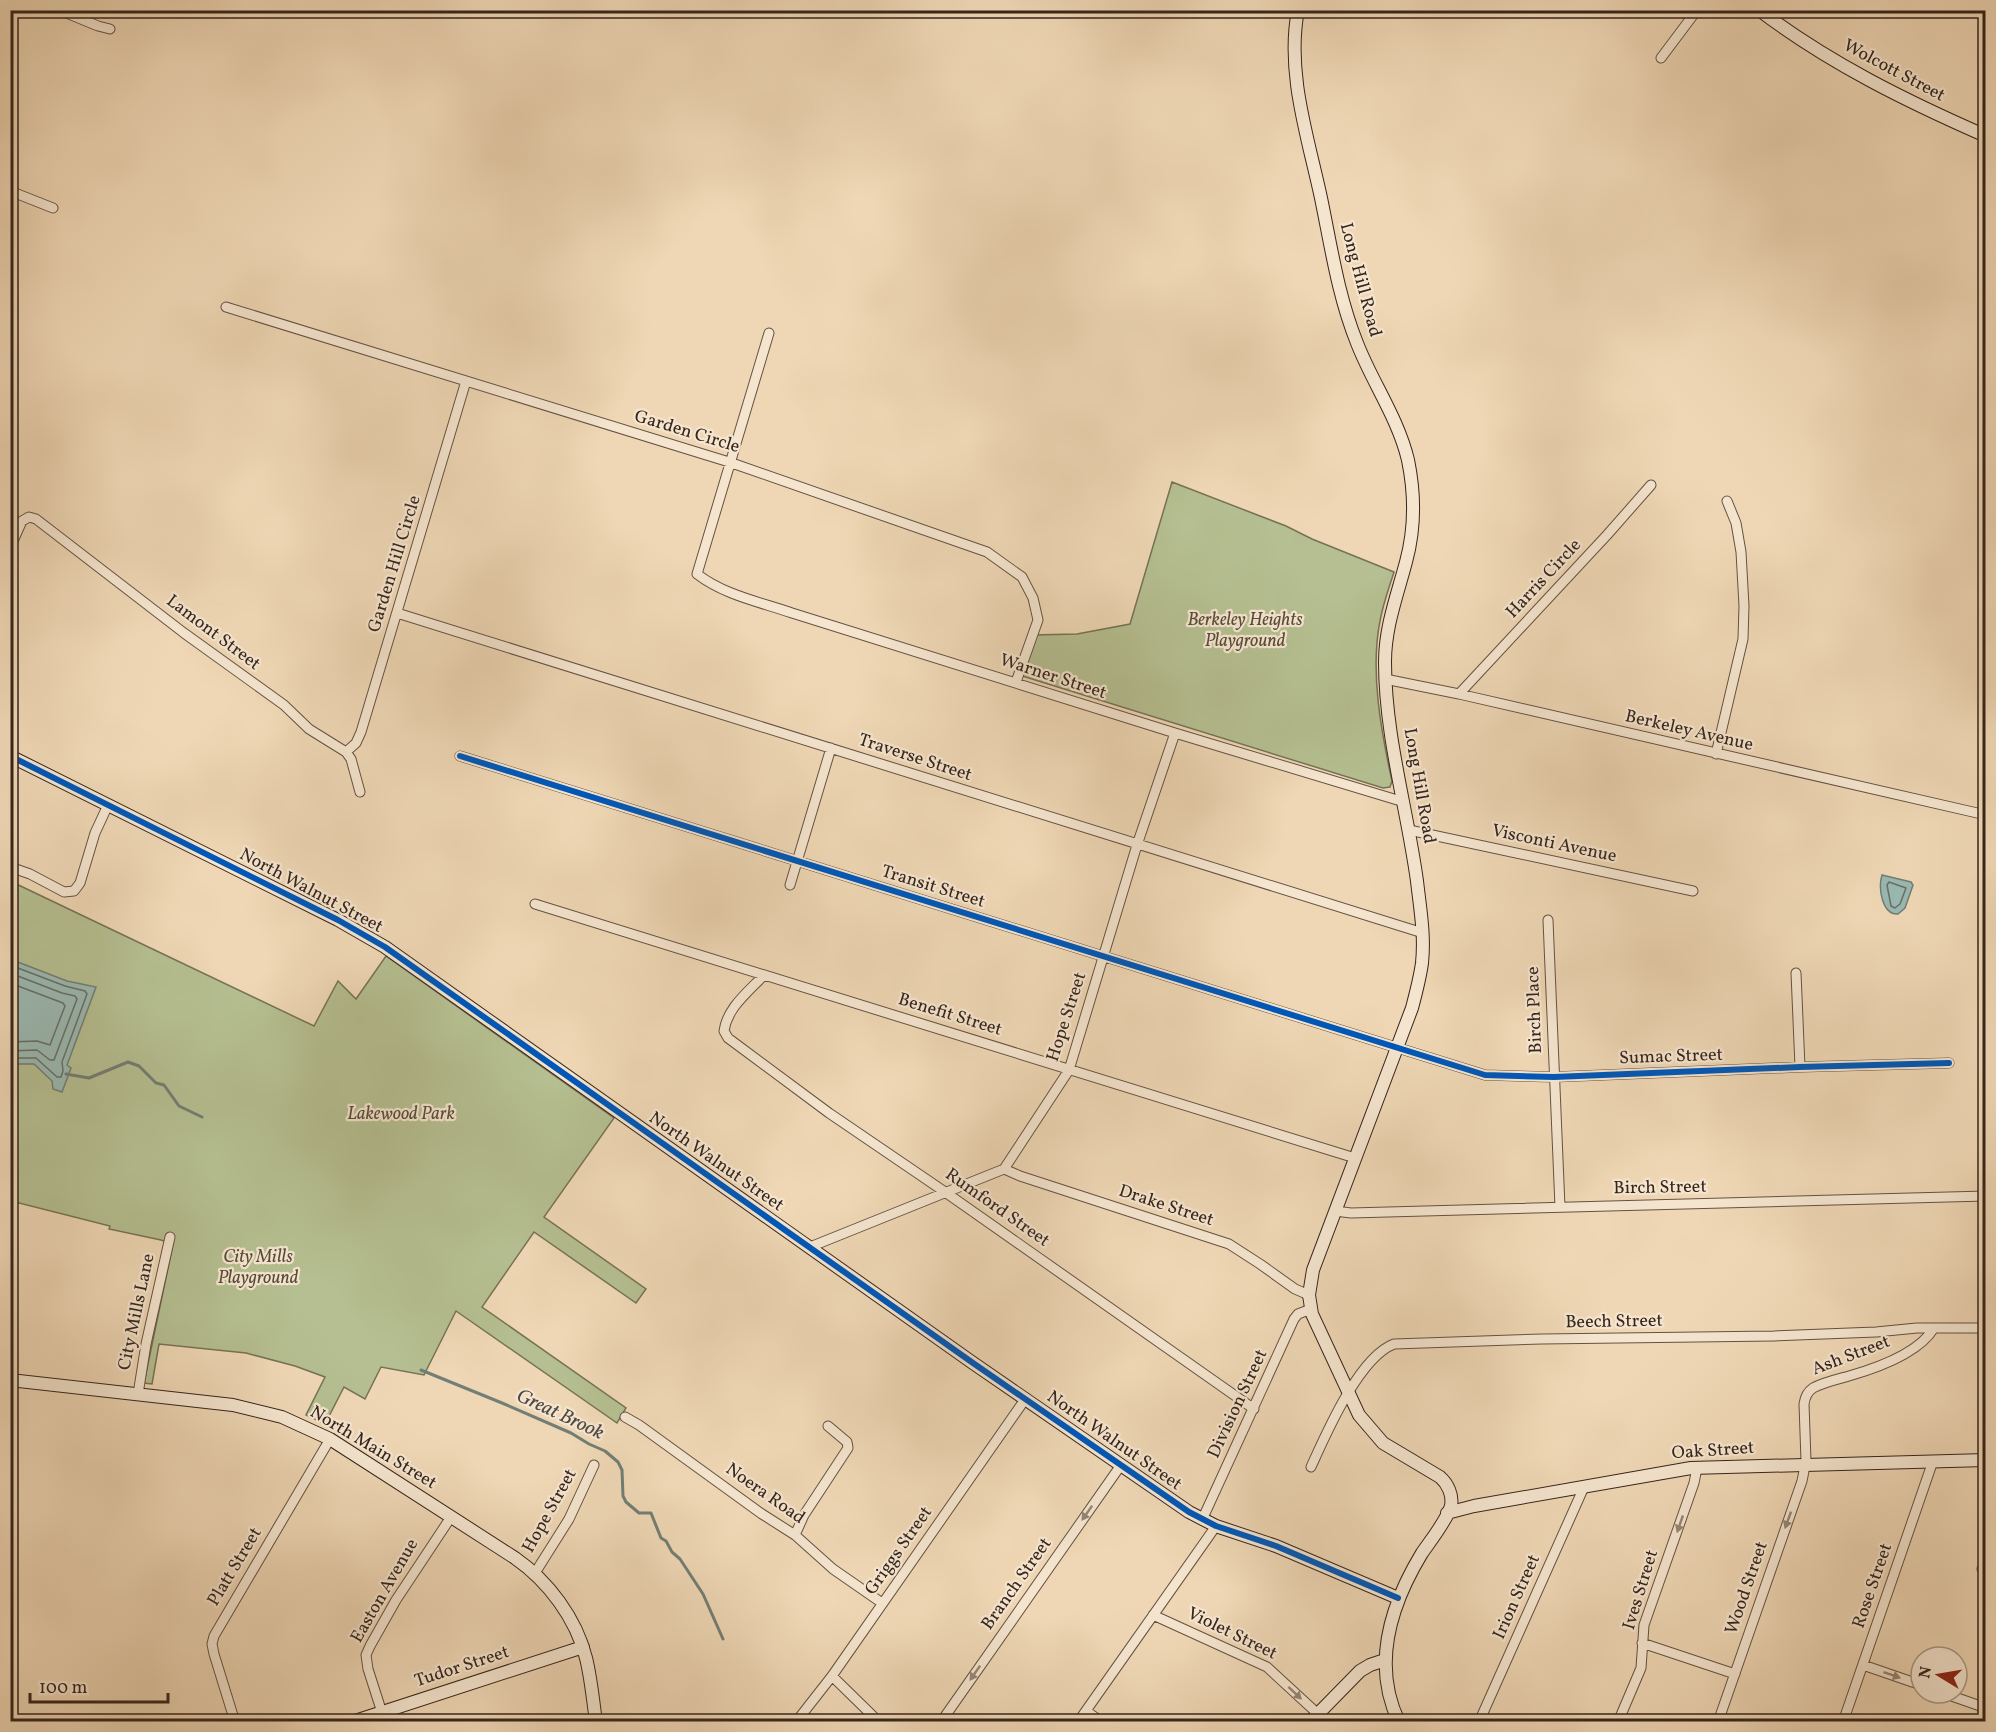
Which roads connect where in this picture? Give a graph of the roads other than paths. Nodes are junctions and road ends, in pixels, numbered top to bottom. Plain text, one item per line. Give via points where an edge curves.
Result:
1 (59, 10) edge
2 (1298, 10) edge
3 (1697, 10) edge
4 (1759, 10) edge
5 (110, 29) dead end
6 (1661, 58) dead end
7 (1986, 136) edge
8 (10, 190) edge
9 (53, 208) dead end
10 (226, 307) dead end
11 (769, 333) dead end
12 (466, 381) junction
13 (729, 462) junction
14 (1651, 485) dead end
15 (1727, 501) dead end
16 (10, 548) edge
17 (397, 613) junction
18 (1385, 679) junction
19 (1016, 682) junction
20 (1459, 694) junction
21 (1175, 733) junction
22 (831, 748) junction
23 (346, 752) junction
24 (1716, 754) junction
25 (10, 756) edge
26 (460, 756) dead end
27 (360, 792) dead end
28 (1404, 802) junction
29 (108, 805) junction
30 (1986, 815) edge
31 (1409, 830) junction
32 (1137, 845) junction
33 (797, 861) junction
34 (10, 867) edge
35 (790, 885) dead end
36 (1692, 891) dead end
37 (535, 904) dead end
38 (1548, 920) dead end
39 (1423, 933) junction
40 (1104, 956) junction
41 (1797, 973) dead end
42 (764, 975) junction
43 (1397, 1048) junction
44 (1949, 1064) dead end
45 (1800, 1067) junction
46 (1069, 1070) junction
47 (1554, 1077) junction
48 (1355, 1158) junction
49 (1004, 1169) junction
50 (945, 1192) junction
51 (1986, 1196) edge
52 (1560, 1207) junction
53 (1335, 1211) junction
54 (171, 1237) dead end
55 (810, 1247) junction
56 (1309, 1295) junction
57 (1311, 1310) junction
58 (1934, 1328) junction
59 (1986, 1328) edge
60 (10, 1380) edge
61 (1347, 1393) junction
62 (138, 1394) junction
63 (1026, 1398) junction
64 (1254, 1409) junction
65 (625, 1417) dead end
66 (828, 1426) dead end
67 (330, 1439) junction
68 (1986, 1460) edge
69 (1933, 1461) junction
70 (1805, 1464) junction
71 (594, 1465) dead end
72 (1120, 1465) junction
73 (1311, 1467) dead end
74 (1697, 1468) junction
75 (1584, 1487) junction
76 (1448, 1513) junction
77 (451, 1517) junction
78 (1202, 1520) junction
79 (1216, 1526) junction
80 (795, 1535) junction
81 (535, 1573) junction
82 (1398, 1598) junction
83 (882, 1604) junction
84 (1154, 1615) junction
85 (1642, 1643) junction
86 (583, 1647) junction
87 (1385, 1659) junction
88 (1863, 1665) junction
89 (1734, 1674) junction
90 (832, 1676) junction
91 (1909, 1681) edge
92 (1969, 1702) edge
93 (1986, 1708) edge
94 (1086, 1711) junction
95 (383, 1717) edge
96 (1314, 1718) edge
97 (235, 1722) edge
98 (352, 1722) edge
99 (596, 1722) edge
100 (796, 1722) edge
101 (879, 1722) edge
102 (941, 1722) edge
103 (1078, 1722) edge
104 (1102, 1722) edge
105 (1399, 1722) edge
106 (1479, 1722) edge
107 (1618, 1722) edge
108 (1718, 1722) edge
109 (1843, 1722) edge

1 - 5 street
2 - 18 main road, Long Hill Road via 1294,50 1297,87 1341,290 1356,341 1402,442 1413,493 1411,542 1387,632
3 - 6 street
4 - 7 main road, Wolcott Street via 1806,44 1871,82
8 - 9 street
10 - 12 street, Garden Circle
11 - 13 street
12 - 13 street, Garden Circle
12 - 17 street, Garden Hill Circle
13 - 19 street, Garden Circle via 980,549 1022,577 1033,598 1038,621
13 - 19 street, Warner Street via 697,574 740,596
14 - 20 street, Harris Circle
15 - 24 street via 1741,552 1743,639
16 - 23 street, Lamont Street via 27,517 36,519 284,705 309,729
17 - 22 street, Traverse Street
17 - 23 street, Garden Hill Circle via 360,737
18 - 20 street, Berkeley Avenue
18 - 28 main road, Long Hill Road
19 - 21 street, Warner Street
20 - 24 street, Berkeley Avenue
21 - 28 street, Warner Street
21 - 32 street, Hope Street
22 - 32 street, Traverse Street
22 - 33 street
23 - 27 street
24 - 30 street, Berkeley Avenue
25 - 29 main road, North Walnut Street
26 - 33 street, Transit Street
28 - 31 main road, Long Hill Road
29 - 34 street via 76,890 64,892
29 - 55 main road, North Walnut Street via 338,920 385,948
31 - 36 street, Visconti Avenue
31 - 39 main road, Long Hill Road
32 - 39 street, Traverse Street
32 - 40 street, Hope Street
33 - 35 street
33 - 40 street, Transit Street
37 - 42 street, Benefit Street
38 - 47 street, Birch Place
39 - 43 main road, Long Hill Road via 1419,980
40 - 43 street, Transit Street
40 - 46 street, Hope Street
41 - 45 street
42 - 46 street, Benefit Street
42 - 50 street, Rumford Street via 729,1012 724,1031 728,1038
43 - 47 street, Sumac Street via 1485,1075
43 - 48 main road, Long Hill Road
44 - 45 street, Sumac Street
45 - 47 street, Sumac Street
46 - 48 street, Benefit Street
46 - 49 street, Hope Street
47 - 52 street, Birch Place
48 - 53 main road, Long Hill Road
49 - 50 street
49 - 56 street, Drake Street via 1229,1244
50 - 55 street
50 - 64 street, Rumford Street
51 - 52 street, Birch Street
52 - 53 street, Birch Street
53 - 56 main road, Long Hill Road via 1313,1270
54 - 62 street, City Mills Lane
55 - 63 main road, North Walnut Street
56 - 57 main road, Long Hill Road
57 - 61 main road, Long Hill Road
57 - 64 street, Division Street via 1294,1319
58 - 59 street, Beech Street
58 - 61 street, Beech Street via 1764,1336 1399,1343 1381,1352
58 - 70 street, Ash Street via 1911,1350 1808,1393 1804,1404
60 - 62 main road, North Main Street
61 - 73 street, Beech Street
61 - 76 main road, Long Hill Road via 1363,1421 1383,1443 1444,1480 1451,1500
62 - 67 main road, North Main Street via 255,1409
63 - 72 main road, North Walnut Street
63 - 83 street, Griggs Street
64 - 78 street, Division Street
65 - 80 street, Noera Road
66 - 80 street via 849,1445
67 - 77 main road, North Main Street
67 - 97 street, Platt Street via 214,1636 213,1651
68 - 69 main road, Oak Street
69 - 70 main road, Oak Street
69 - 88 street, Rose Street
70 - 74 main road, Oak Street
70 -> 89 street, Wood Street
71 - 81 street, Hope Street via 569,1519
72 - 78 main road, North Walnut Street
72 -> 102 street, Branch Street
74 - 75 main road, Oak Street
74 -> 85 street, Ives Street via 1644,1625
75 - 76 main road, Oak Street
75 - 106 street, Irion Street
76 - 82 main road
77 - 81 main road, North Main Street
77 - 95 street, Easton Avenue via 396,1600 368,1651 366,1661
78 - 79 main road, North Walnut Street
79 - 82 main road, North Walnut Street via 1276,1546
79 - 84 street
80 - 83 street, Noera Road via 833,1569
81 - 86 main road, North Main Street via 562,1606
82 - 87 main road
83 - 90 street, Griggs Street
84 - 94 street
84 -> 96 street, Violet Street via 1268,1667
85 - 89 street
85 - 107 street, Ives Street via 1641,1668
86 - 95 main road, Tudor Street
86 - 99 main road, North Main Street
87 - 96 main road via 1360,1671
87 - 105 main road via 1390,1699
88 -> 91 street
88 - 109 street, Rose Street
89 - 108 street, Wood Street
90 - 100 street, Griggs Street
90 - 101 street
92 - 93 street
94 - 103 street
94 - 104 street
95 - 98 main road, Tudor Street

